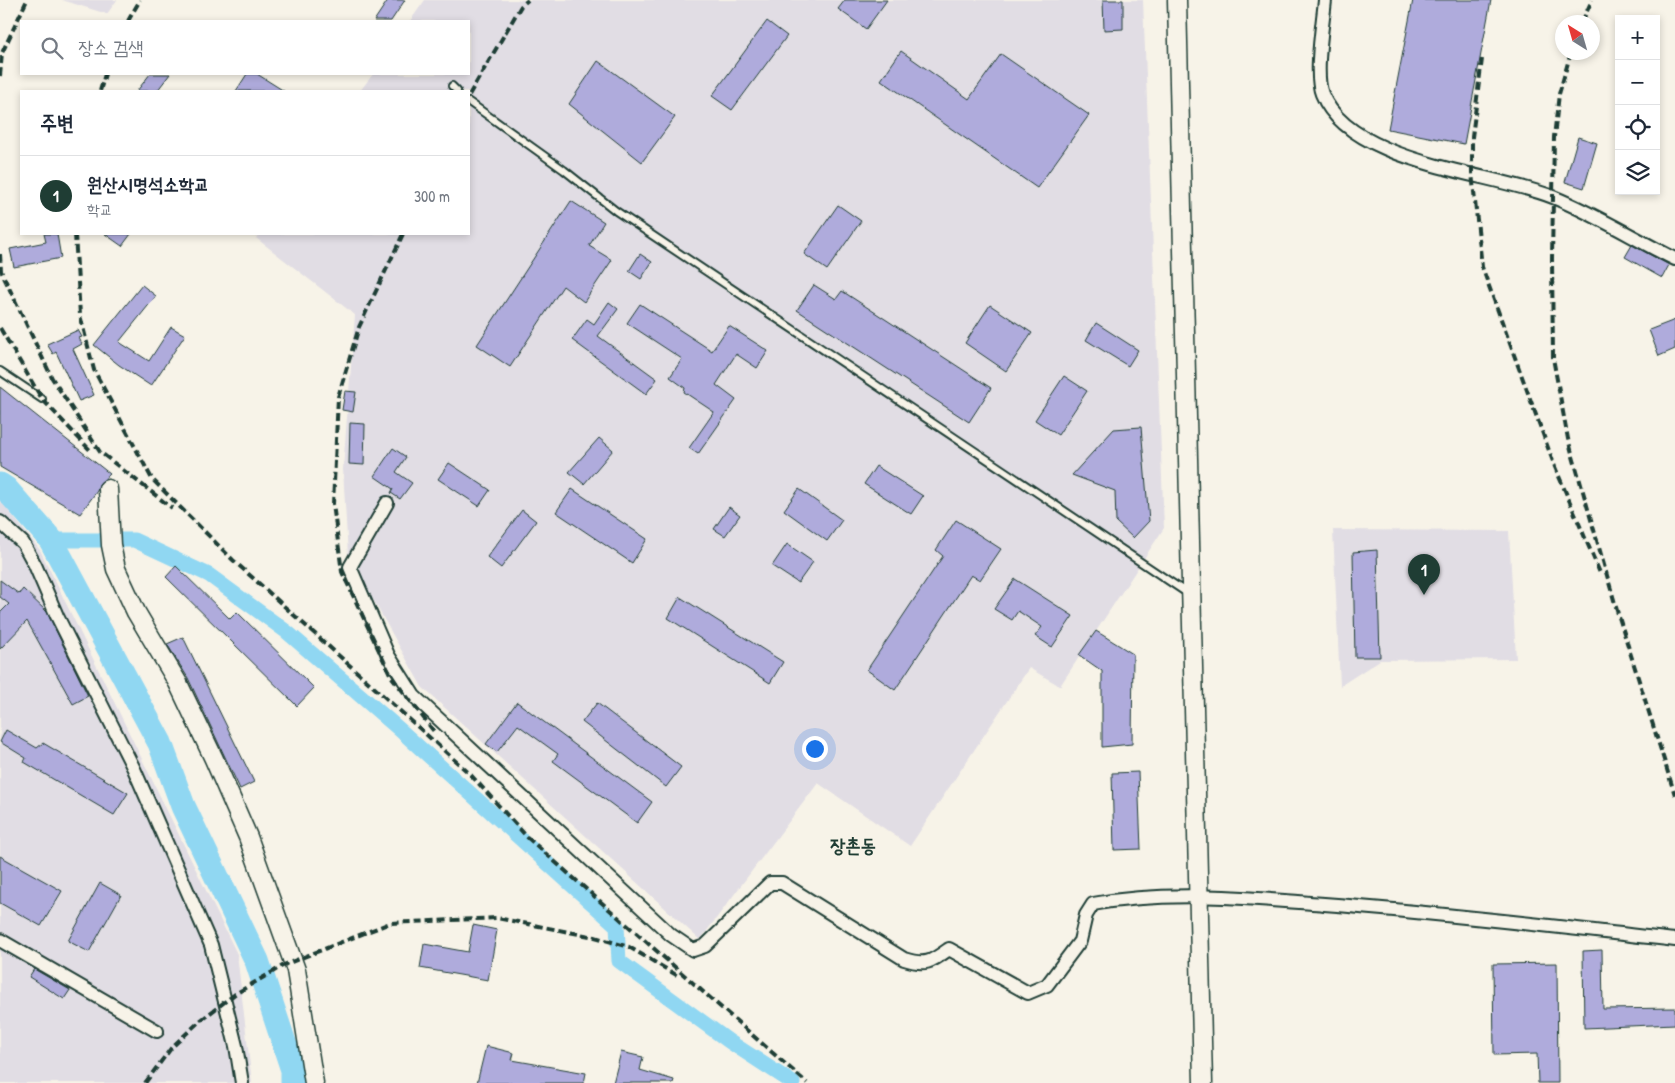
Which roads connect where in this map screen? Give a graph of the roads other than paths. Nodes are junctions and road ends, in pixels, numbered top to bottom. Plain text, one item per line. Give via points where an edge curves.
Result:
1 (1177, 0) edge
2 (1325, 0) edge
3 (452, 86) dead end
4 (456, 90) edge
5 (470, 103) edge
6 (1675, 259) edge
7 (0, 371) edge
8 (42, 400) dead end
9 (108, 488) dead end
10 (388, 503) dead end
11 (0, 522) edge
12 (1193, 597) junction
13 (1200, 897) junction
14 (0, 940) edge
15 (1675, 940) edge
16 (157, 1031) dead end
17 (242, 1083) edge
18 (314, 1083) edge
19 (1203, 1083) edge

1 - 12 street
2 - 6 street via 1319,67 1322,94 1337,117 1359,136 1401,156 1553,197
3 - 4 lane
5 - 12 lane via 616,212
7 - 8 lane
9 - 18 street via 111,545 116,569 136,612 178,683 248,837 296,970
10 - 13 street via 350,567 388,655 414,696 671,935 693,950 705,946 770,883 782,883 904,959 920,964 949,949 1028,993 1047,985 1080,941 1086,915 1094,904 1118,899
11 - 17 street via 23,544 35,565 134,769 211,945
12 - 13 street
13 - 15 street via 1455,914
13 - 19 street
14 - 16 street

